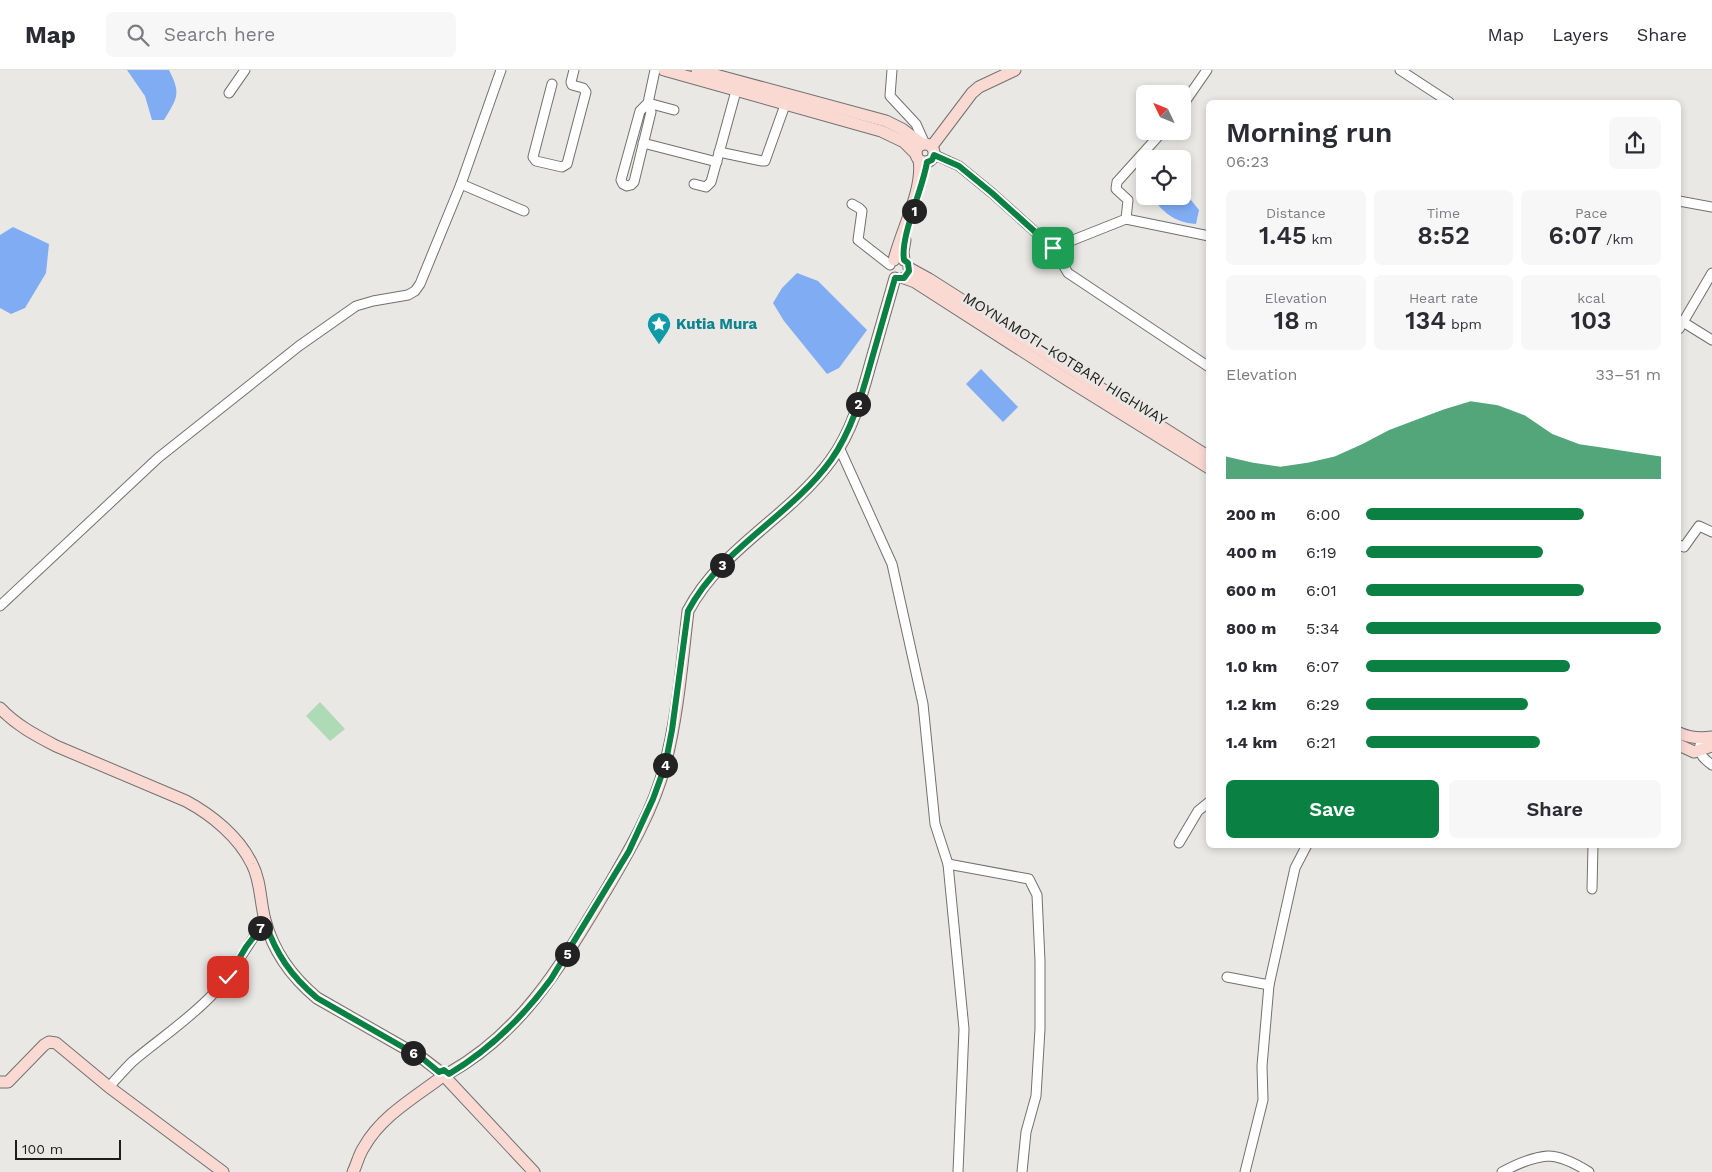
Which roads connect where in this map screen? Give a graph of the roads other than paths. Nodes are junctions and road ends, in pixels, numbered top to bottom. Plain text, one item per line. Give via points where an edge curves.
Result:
1 (245, 70) edge
2 (501, 70) edge
3 (574, 70) edge
4 (655, 70) edge
5 (664, 70) edge
6 (697, 70) edge
7 (892, 70) edge
8 (1015, 70) edge
9 (1207, 70) edge
10 (1400, 70) edge
11 (552, 84) dead end
12 (736, 91) junction
13 (229, 93) dead end
14 (1191, 93) edge
15 (1446, 100) edge
16 (648, 103) junction
17 (785, 105) junction
18 (674, 110) dead end
19 (1155, 140) edge
20 (643, 144) junction
21 (720, 152) junction
22 (925, 152) junction
23 (717, 162) junction
24 (461, 184) junction
25 (694, 184) dead end
26 (1681, 201) edge
27 (852, 204) dead end
28 (1712, 207) edge
29 (524, 211) dead end
30 (1126, 219) junction
31 (1206, 235) edge
32 (1053, 248) junction
33 (899, 268) junction
34 (1712, 272) edge
35 (1681, 326) edge
36 (1712, 340) edge
37 (1206, 365) edge
38 (839, 447) junction
39 (1191, 451) junction
40 (1206, 456) edge
41 (1206, 465) edge
42 (1712, 532) edge
43 (1681, 546) edge
44 (0, 606) edge
45 (0, 708) edge
46 (1681, 733) edge
47 (1707, 738) edge
48 (1681, 746) edge
49 (1712, 746) edge
50 (1700, 751) junction
51 (1712, 765) edge
52 (1206, 804) edge
53 (1179, 843) dead end
54 (1305, 848) edge
55 (1593, 848) edge
56 (948, 864) junction
57 (1592, 889) dead end
58 (265, 922) junction
59 (1228, 977) dead end
60 (1269, 985) junction
61 (444, 1076) junction
62 (0, 1082) edge
63 (109, 1087) junction
64 (222, 1172) edge
65 (354, 1172) edge
66 (534, 1172) edge
67 (958, 1172) edge
68 (1022, 1172) edge
69 (1245, 1172) edge
70 (1502, 1172) edge
71 (1589, 1172) edge

1 - 13 street
2 - 24 street
3 - 11 street via 572,85 586,92 567,164 562,167 536,161 533,157
4 - 16 street
5 - 12 main road
6 - 22 main road via 886,121 902,129
7 - 22 street via 890,96 916,124
8 - 22 main road via 979,86
9 - 14 street
10 - 15 street
12 - 17 main road
12 - 21 street
16 - 18 street
16 - 20 street via 651,112
16 - 20 street via 640,111 621,180 626,186 634,182
17 - 21 street via 765,161
17 - 22 main road via 882,131
19 - 30 street via 1117,182 1116,189 1128,200
20 - 23 street
21 - 23 street
22 - 32 street via 959,166
22 - 33 main road
23 - 25 street via 709,185
24 - 29 street
24 - 44 street via 416,291 356,306 299,346 158,458
26 - 28 street
27 - 33 street via 862,211 858,240
30 - 31 street
30 - 32 street
32 - 37 street via 1068,273
33 - 38 main road via 855,413
33 - 39 main road, MOYNAMOTI–KOTBARI HIGHWAY via 915,282 1066,379
34 - 35 street
35 - 36 street
38 - 56 street via 892,564 923,704 935,824
38 - 61 main road via 797,498 713,574 695,598 688,611 665,766 629,851 539,996 490,1044
39 - 40 main road, MOYNAMOTI–KOTBARI HIGHWAY
39 - 41 main road, MOYNAMOTI–KOTBARI HIGHWAY
42 - 43 street via 1699,526 1684,547
45 - 58 main road via 35,735 186,801 220,824 242,847 253,865
46 - 47 main road
47 - 50 street
48 - 50 main road via 1694,752
49 - 50 main road
50 - 51 street
52 - 53 street via 1198,811
54 - 60 street via 1295,868
55 - 57 street
56 - 67 street via 964,1030
56 - 68 street via 1029,879 1037,895 1040,960 1036,1096 1026,1132
58 - 61 main road via 272,943 304,987 317,998 422,1058
58 - 63 street via 214,993 131,1063
59 - 60 street
60 - 69 street via 1262,1066 1263,1100
61 - 65 main road via 382,1124 363,1147
61 - 66 main road
62 - 63 main road via 8,1082 49,1042 56,1043
63 - 64 main road
70 - 71 street via 1549,1156

